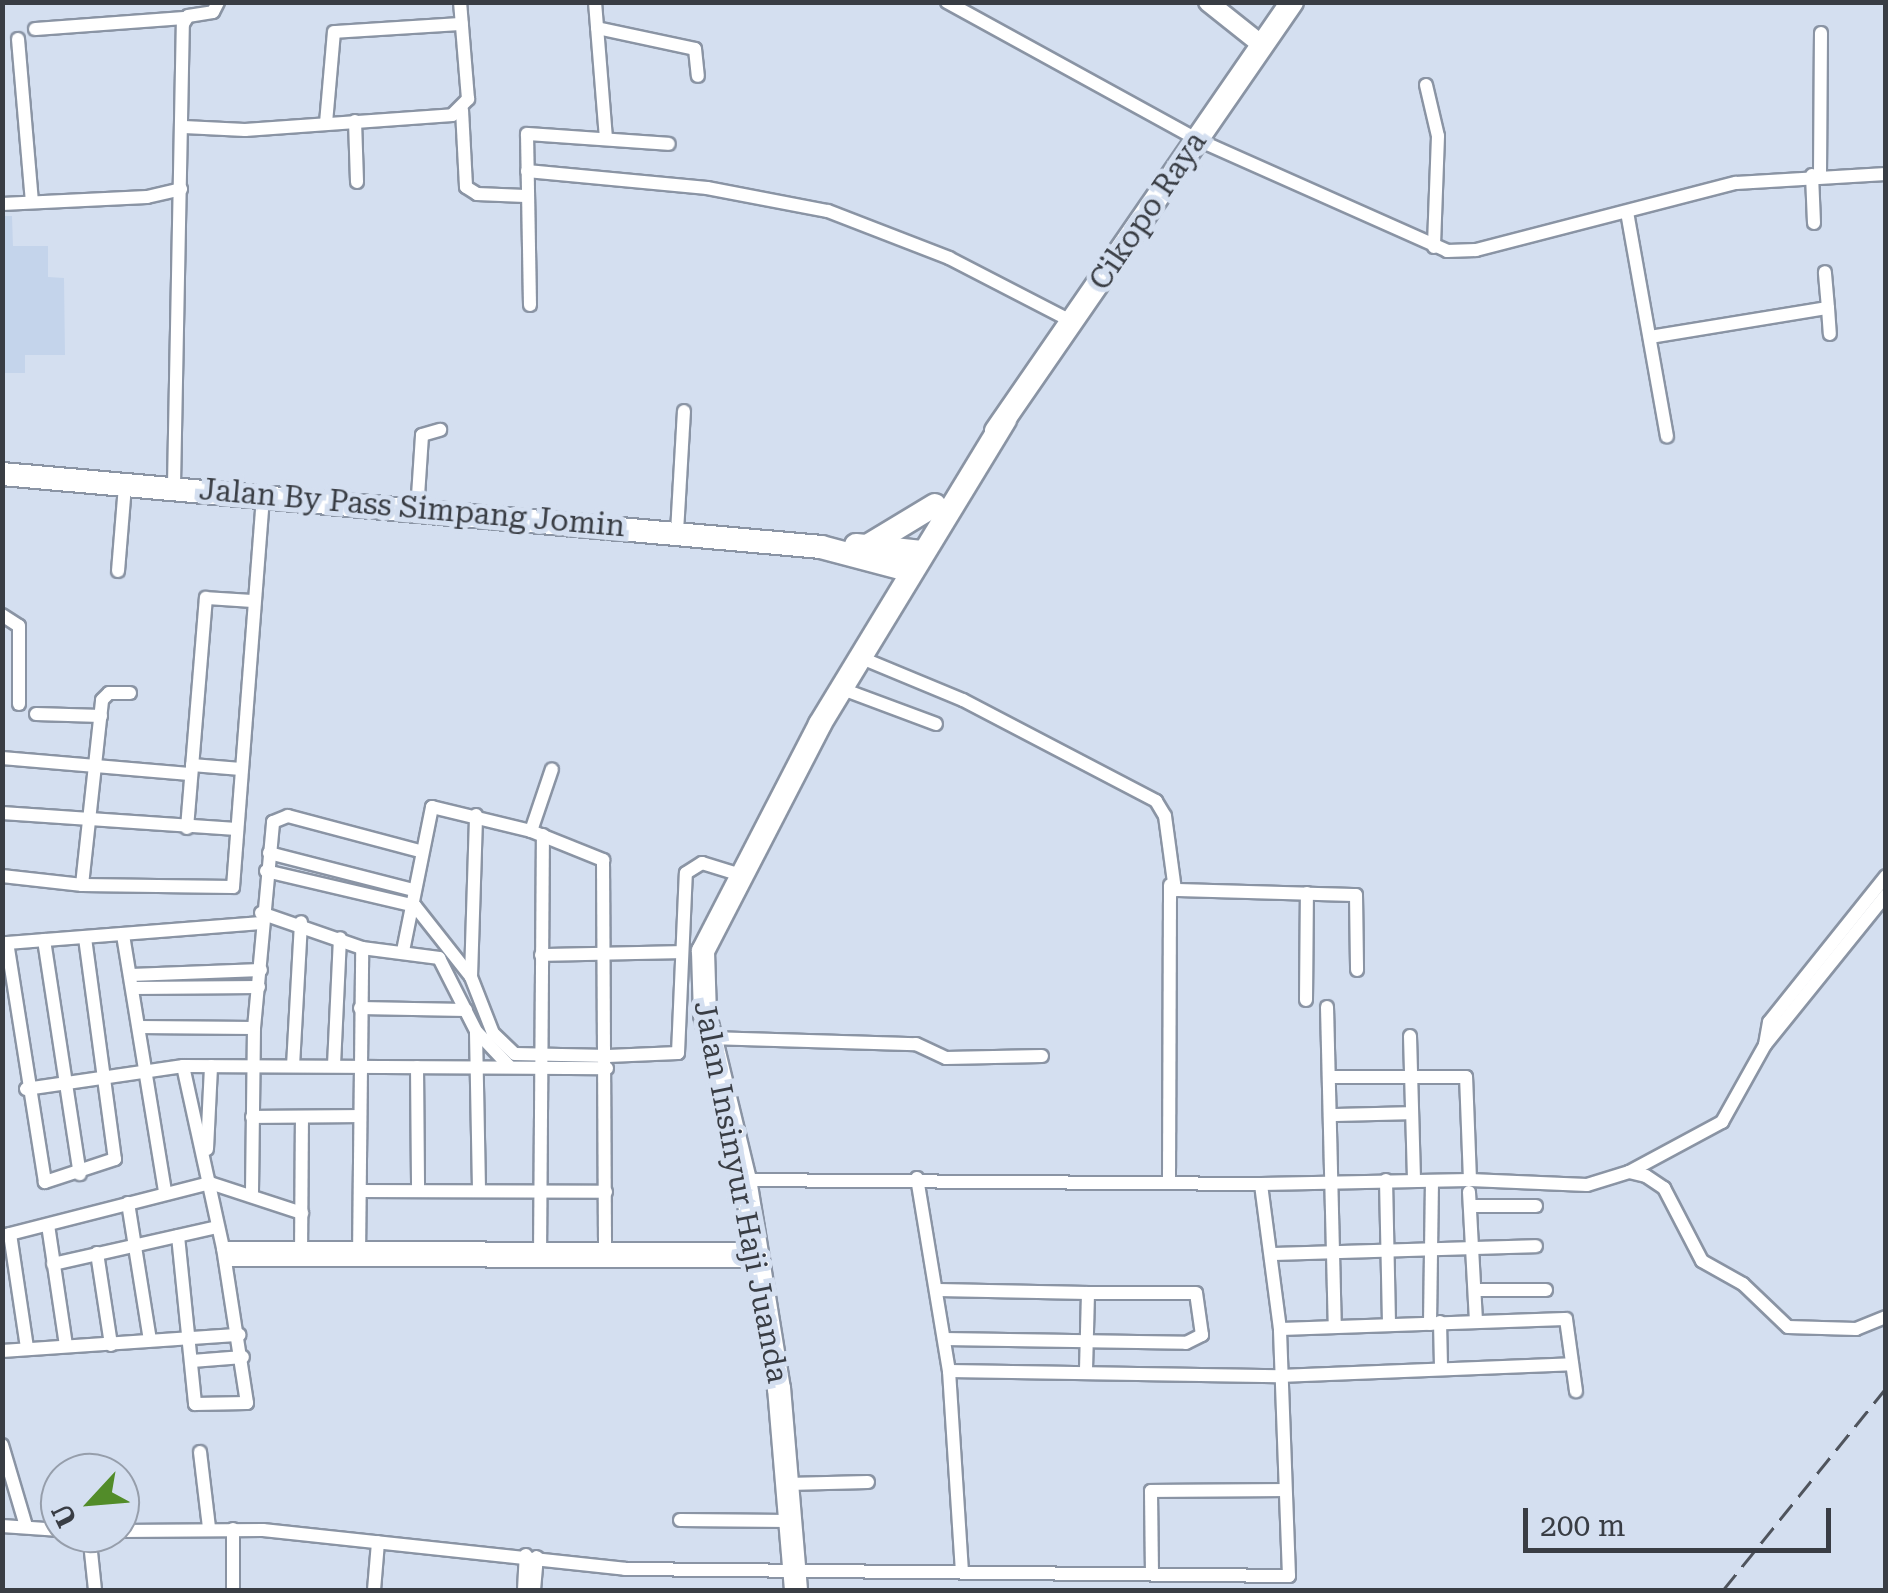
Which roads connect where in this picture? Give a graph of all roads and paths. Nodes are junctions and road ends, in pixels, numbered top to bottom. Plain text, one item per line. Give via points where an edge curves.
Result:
1 (218, 2) edge
2 (460, 2) edge
3 (595, 2) edge
4 (947, 2) edge
5 (1208, 2) edge
6 (1292, 2) edge
7 (186, 18) junction
8 (462, 24) junction
9 (597, 28) junction
10 (35, 29) dead end
11 (1820, 32) dead end
12 (18, 38) dead end
13 (1262, 44) junction
14 (698, 76) dead end
15 (1426, 85) dead end
16 (462, 110) junction
17 (355, 122) junction
18 (326, 123) junction
19 (184, 127) junction
20 (606, 138) junction
21 (1196, 139) junction
22 (669, 144) dead end
23 (527, 171) junction
24 (1886, 174) edge
25 (1816, 175) junction
26 (357, 182) dead end
27 (181, 189) junction
28 (525, 196) junction
29 (32, 201) junction
30 (2, 204) edge
31 (1626, 212) junction
32 (1814, 223) dead end
33 (1434, 247) junction
34 (1825, 272) dead end
35 (530, 306) dead end
36 (1828, 308) junction
37 (1073, 322) junction
38 (1830, 334) dead end
39 (1650, 337) junction
40 (684, 410) dead end
41 (1005, 420) junction
42 (440, 430) dead end
43 (1667, 436) dead end
44 (2, 474) edge
45 (125, 485) junction
46 (174, 485) junction
47 (263, 498) junction
48 (935, 505) junction
49 (417, 511) junction
50 (676, 532) junction
51 (866, 550) junction
52 (909, 560) junction
53 (118, 571) dead end
54 (885, 588) junction
55 (254, 600) junction
56 (2, 615) edge
57 (864, 659) junction
58 (845, 690) junction
59 (130, 693) dead end
60 (19, 704) dead end
61 (36, 714) dead end
62 (100, 716) junction
63 (820, 724) junction
64 (936, 724) dead end
65 (2, 758) edge
66 (98, 765) junction
67 (242, 769) junction
68 (191, 770) junction
69 (552, 770) dead end
70 (2, 813) edge
71 (476, 815) junction
72 (90, 820) junction
73 (187, 828) junction
74 (236, 829) junction
75 (537, 833) junction
76 (420, 851) junction
77 (269, 853) junction
78 (266, 870) junction
79 (740, 874) junction
80 (2, 876) edge
81 (1886, 876) edge
82 (1170, 885) junction
83 (82, 886) junction
84 (413, 890) junction
85 (1307, 893) junction
86 (1886, 895) edge
87 (414, 906) junction
88 (261, 918) junction
89 (301, 922) junction
90 (123, 935) junction
91 (85, 938) junction
92 (340, 938) junction
93 (44, 940) junction
94 (362, 948) junction
95 (404, 951) junction
96 (680, 952) junction
97 (607, 953) junction
98 (541, 955) junction
99 (261, 970) junction
100 (1356, 970) dead end
101 (471, 977) junction
102 (132, 982) junction
103 (259, 987) junction
104 (1306, 1000) dead end
105 (1327, 1007) dead end
106 (360, 1008) junction
107 (466, 1010) junction
108 (139, 1027) junction
109 (254, 1028) junction
110 (476, 1031) junction
111 (1410, 1036) dead end
112 (709, 1038) junction
113 (1765, 1045) junction
114 (1042, 1056) dead end
115 (540, 1060) junction
116 (608, 1062) junction
117 (334, 1065) junction
118 (183, 1066) junction
119 (211, 1066) junction
120 (293, 1066) junction
121 (477, 1066) junction
122 (509, 1066) junction
123 (253, 1067) junction
124 (417, 1067) junction
125 (358, 1068) junction
126 (144, 1071) junction
127 (104, 1076) junction
128 (1410, 1076) junction
129 (1329, 1077) junction
130 (64, 1082) junction
131 (26, 1089) junction
132 (1411, 1114) junction
133 (1331, 1115) junction
134 (359, 1116) junction
135 (252, 1117) junction
136 (302, 1118) junction
137 (206, 1167) junction
138 (1628, 1172) junction
139 (80, 1174) junction
140 (918, 1178) junction
141 (1333, 1179) junction
142 (1414, 1179) junction
143 (745, 1180) junction
144 (1169, 1180) junction
145 (1386, 1180) junction
146 (1432, 1181) junction
147 (210, 1183) junction
148 (1260, 1184) junction
149 (418, 1190) junction
150 (362, 1191) junction
151 (480, 1191) junction
152 (165, 1192) junction
153 (252, 1192) junction
154 (540, 1192) junction
155 (606, 1192) junction
156 (1470, 1192) junction
157 (128, 1203) junction
158 (1536, 1206) dead end
159 (302, 1213) junction
160 (48, 1225) junction
161 (217, 1227) junction
162 (6, 1235) edge
163 (178, 1236) junction
164 (136, 1242) junction
165 (1536, 1246) dead end
166 (1473, 1248) junction
167 (1430, 1249) junction
168 (1385, 1250) junction
169 (1334, 1252) junction
170 (97, 1253) junction
171 (224, 1254) junction
172 (301, 1254) junction
173 (359, 1254) junction
174 (1271, 1254) junction
175 (540, 1255) junction
176 (605, 1255) junction
177 (759, 1255) junction
178 (53, 1264) junction
179 (938, 1290) junction
180 (1475, 1290) junction
181 (1546, 1290) dead end
182 (1088, 1293) junction
183 (1886, 1318) edge
184 (1476, 1320) junction
185 (1435, 1323) junction
186 (1389, 1325) junction
187 (1334, 1326) junction
188 (1280, 1329) junction
189 (239, 1336) junction
190 (1088, 1337) junction
191 (192, 1339) junction
192 (944, 1339) junction
193 (150, 1340) junction
194 (66, 1345) junction
195 (112, 1345) junction
196 (27, 1348) junction
197 (2, 1351) edge
198 (243, 1357) junction
199 (192, 1361) junction
200 (1572, 1364) junction
201 (1441, 1367) junction
202 (1086, 1370) junction
203 (949, 1371) junction
204 (1279, 1376) junction
205 (1576, 1391) dead end
206 (2, 1445) edge
207 (200, 1452) dead end
208 (868, 1482) dead end
209 (787, 1484) junction
210 (1284, 1490) junction
211 (680, 1520) dead end
212 (788, 1521) junction
213 (2, 1526) edge
214 (26, 1526) junction
215 (40, 1528) edge
216 (209, 1528) junction
217 (234, 1529) junction
218 (140, 1530) edge
219 (378, 1542) junction
220 (91, 1553) edge
221 (531, 1556) junction
222 (962, 1570) junction
223 (1152, 1574) junction
224 (796, 1580) edge
225 (1262, 1584) edge
226 (94, 1590) edge
227 (233, 1590) edge
228 (374, 1590) edge
229 (524, 1590) edge
230 (534, 1590) edge

1 - 7 street via 213,12
2 - 8 street
3 - 9 street
4 - 21 street
5 - 13 main road
6 - 13 highway, Cikopo Raya
7 - 10 street
7 - 19 street
8 - 16 street via 468,99
8 - 18 street via 334,32
9 - 14 street via 695,49
9 - 20 street
11 - 25 street
12 - 29 street
13 - 21 highway, Cikopo Raya
15 - 33 street via 1438,136
16 - 17 street via 446,117
16 - 28 street via 466,187 477,194
17 - 18 street
17 - 26 street
18 - 19 street
19 - 27 street
20 - 22 street
20 - 23 street via 529,133
21 - 33 street
21 - 37 highway, Cikopo Raya
23 - 28 street
23 - 37 street via 708,188 828,211 949,258
24 - 25 street
25 - 31 street via 1736,184
25 - 32 street
27 - 29 street via 148,197
27 - 46 street
28 - 35 street
29 - 30 street
31 - 33 street via 1476,250
31 - 39 street
34 - 36 street
36 - 38 street
36 - 39 street
37 - 41 highway, Cikopo Raya
39 - 43 street
40 - 50 street
41 - 48 highway, Cikopo Raya
41 - 52 highway, Cikopo Raya
42 - 49 street via 422,435
44 - 45 highway, Jalan By Pass Simpang Jomin
45 - 46 highway, Jalan By Pass Simpang Jomin
45 - 53 street
46 - 47 highway, Jalan By Pass Simpang Jomin
47 - 49 highway, Jalan By Pass Simpang Jomin
47 - 55 street
48 - 51 highway
48 - 52 highway, Cikopo Raya
49 - 50 highway, Jalan By Pass Simpang Jomin
50 - 51 highway, Jalan By Pass Simpang Jomin
51 - 52 highway, Jalan By Pass Simpang Jomin
51 - 54 highway
52 - 54 highway, Jalan Insinyur Haji Juanda
52 - 57 highway, Jalan Insinyur Haji Juanda
54 - 63 highway, Jalan Insinyur Haji Juanda
55 - 67 street
55 - 68 street via 206,598
56 - 60 street via 20,626
57 - 58 highway, Jalan Insinyur Haji Juanda
57 - 82 street via 963,700 1156,801 1165,816
58 - 63 highway, Jalan Insinyur Haji Juanda
58 - 64 street
59 - 62 street via 105,695
61 - 62 street
62 - 66 street
63 - 79 highway, Jalan Insinyur Haji Juanda
65 - 66 street
66 - 68 street
66 - 72 street
67 - 68 street
67 - 74 street
68 - 73 street
69 - 75 street
70 - 72 street
71 - 75 street
71 - 76 street via 432,807
71 - 101 street
72 - 73 street
72 - 83 street
73 - 74 street
74 - 83 street via 233,887
75 - 97 street via 602,860
75 - 98 street
76 - 77 street via 288,816 273,822
76 - 84 street
77 - 78 street
77 - 84 street
78 - 87 street
78 - 88 street
79 - 96 street via 702,863 688,868
79 - 112 highway, Jalan Insinyur Haji Juanda via 703,951
80 - 83 street
81 - 113 street via 1768,1022
82 - 85 street via 1197,896
82 - 144 street
84 - 87 street
85 - 100 street via 1356,895
85 - 104 street
86 - 113 street
87 - 95 street
87 - 101 street
88 - 89 street
88 - 90 street
88 - 99 street
89 - 92 street
89 - 120 street
90 - 91 street
90 - 102 street
91 - 93 street
91 - 127 street
92 - 94 street
92 - 117 street
93 - 130 street
93 - 131 street via 6,946
94 - 95 street
94 - 106 street
95 - 107 street via 439,958
96 - 97 street
96 - 116 street via 678,1053
97 - 98 street
97 - 116 street
98 - 115 street
99 - 102 street
99 - 103 street
101 - 115 street via 500,1042
102 - 103 street
102 - 108 street
103 - 109 street
105 - 129 street
106 - 107 street
106 - 125 street
107 - 110 street
108 - 109 street
108 - 126 street
109 - 123 street
110 - 121 street
110 - 122 street
111 - 128 street
112 - 114 street via 916,1044 946,1058
112 - 143 highway, Jalan Insinyur Haji Juanda
113 - 138 street via 1737,1103 1709,1134 1669,1147
115 - 116 street
115 - 122 street
115 - 154 street
116 - 155 street
117 - 120 street
117 - 125 street
118 - 119 street
118 - 126 street
118 - 137 street
119 - 123 street
119 - 137 street
120 - 123 street
121 - 122 street
121 - 124 street
121 - 151 street
123 - 135 street
124 - 125 street
124 - 149 street
125 - 134 street
126 - 127 street
126 - 152 street
127 - 130 street
127 - 139 street via 115,1160
128 - 129 street
128 - 132 street
128 - 156 street via 1468,1080
129 - 133 street
130 - 131 street
130 - 139 street
131 - 139 street via 42,1179
132 - 133 street
132 - 142 street
133 - 141 street
134 - 136 street
134 - 150 street
135 - 136 street
135 - 153 street
136 - 159 street
137 - 147 street
138 - 156 street via 1587,1185
138 - 183 street via 1664,1188 1702,1262 1744,1284 1788,1327 1856,1329
140 - 143 street
140 - 144 street
140 - 179 street
141 - 145 street
141 - 148 street
141 - 169 street
142 - 145 street
142 - 146 street
143 - 177 highway, Jalan Insinyur Haji Juanda
144 - 148 street
145 - 168 street
146 - 156 street
146 - 167 street
147 - 152 street
147 - 153 street
147 - 161 street
148 - 174 street
149 - 150 street
149 - 151 street
150 - 173 street
151 - 154 street
152 - 157 street
153 - 159 street
154 - 155 street
154 - 175 street
155 - 176 street
156 - 158 street
156 - 166 street
157 - 160 street
157 - 164 street
159 - 172 street
160 - 162 street
160 - 178 street
161 - 163 street
161 - 171 street
162 - 196 street
163 - 164 street
163 - 191 street
164 - 170 street
164 - 193 street
165 - 166 street
166 - 167 street
166 - 180 street
167 - 168 street
167 - 185 street
168 - 169 street
168 - 186 street
169 - 174 street
169 - 187 street
170 - 178 street
170 - 195 street
171 - 172 street
171 - 189 street
172 - 173 street
173 - 175 street
174 - 188 street
175 - 176 street
176 - 177 street
177 - 209 highway, Jalan Insinyur Haji Juanda
178 - 194 street
179 - 182 street
179 - 192 street
180 - 181 street
180 - 184 street
182 - 190 street
182 - 190 street via 1196,1293 1202,1323 1194,1342
184 - 185 street
184 - 200 street via 1566,1318
185 - 186 street
185 - 201 street
186 - 187 street
187 - 188 street
188 - 204 street
189 - 191 street
189 - 198 street
190 - 192 street
190 - 202 street
191 - 193 street
191 - 199 street
192 - 203 street
193 - 195 street
194 - 195 street
194 - 196 street
196 - 197 street
198 - 199 street
198 - 199 street via 250,1400 243,1404 195,1405
200 - 201 street
200 - 205 street
201 - 204 street
202 - 203 street
202 - 204 street
203 - 222 street
204 - 210 street
206 - 214 street
207 - 216 street
208 - 209 street
209 - 212 highway, Jalan Insinyur Haji Juanda
210 - 223 street via 1151,1491 1146,1498
210 - 225 street via 1289,1576
211 - 212 street
212 - 224 highway, Jalan Insinyur Haji Juanda
213 - 214 street
214 - 215 street
216 - 217 street
216 - 218 street
217 - 219 street
217 - 227 street
219 - 221 street
219 - 228 street
220 - 226 street
221 - 224 street
221 - 229 street
221 - 230 street
222 - 223 street
222 - 224 street
223 - 225 street

